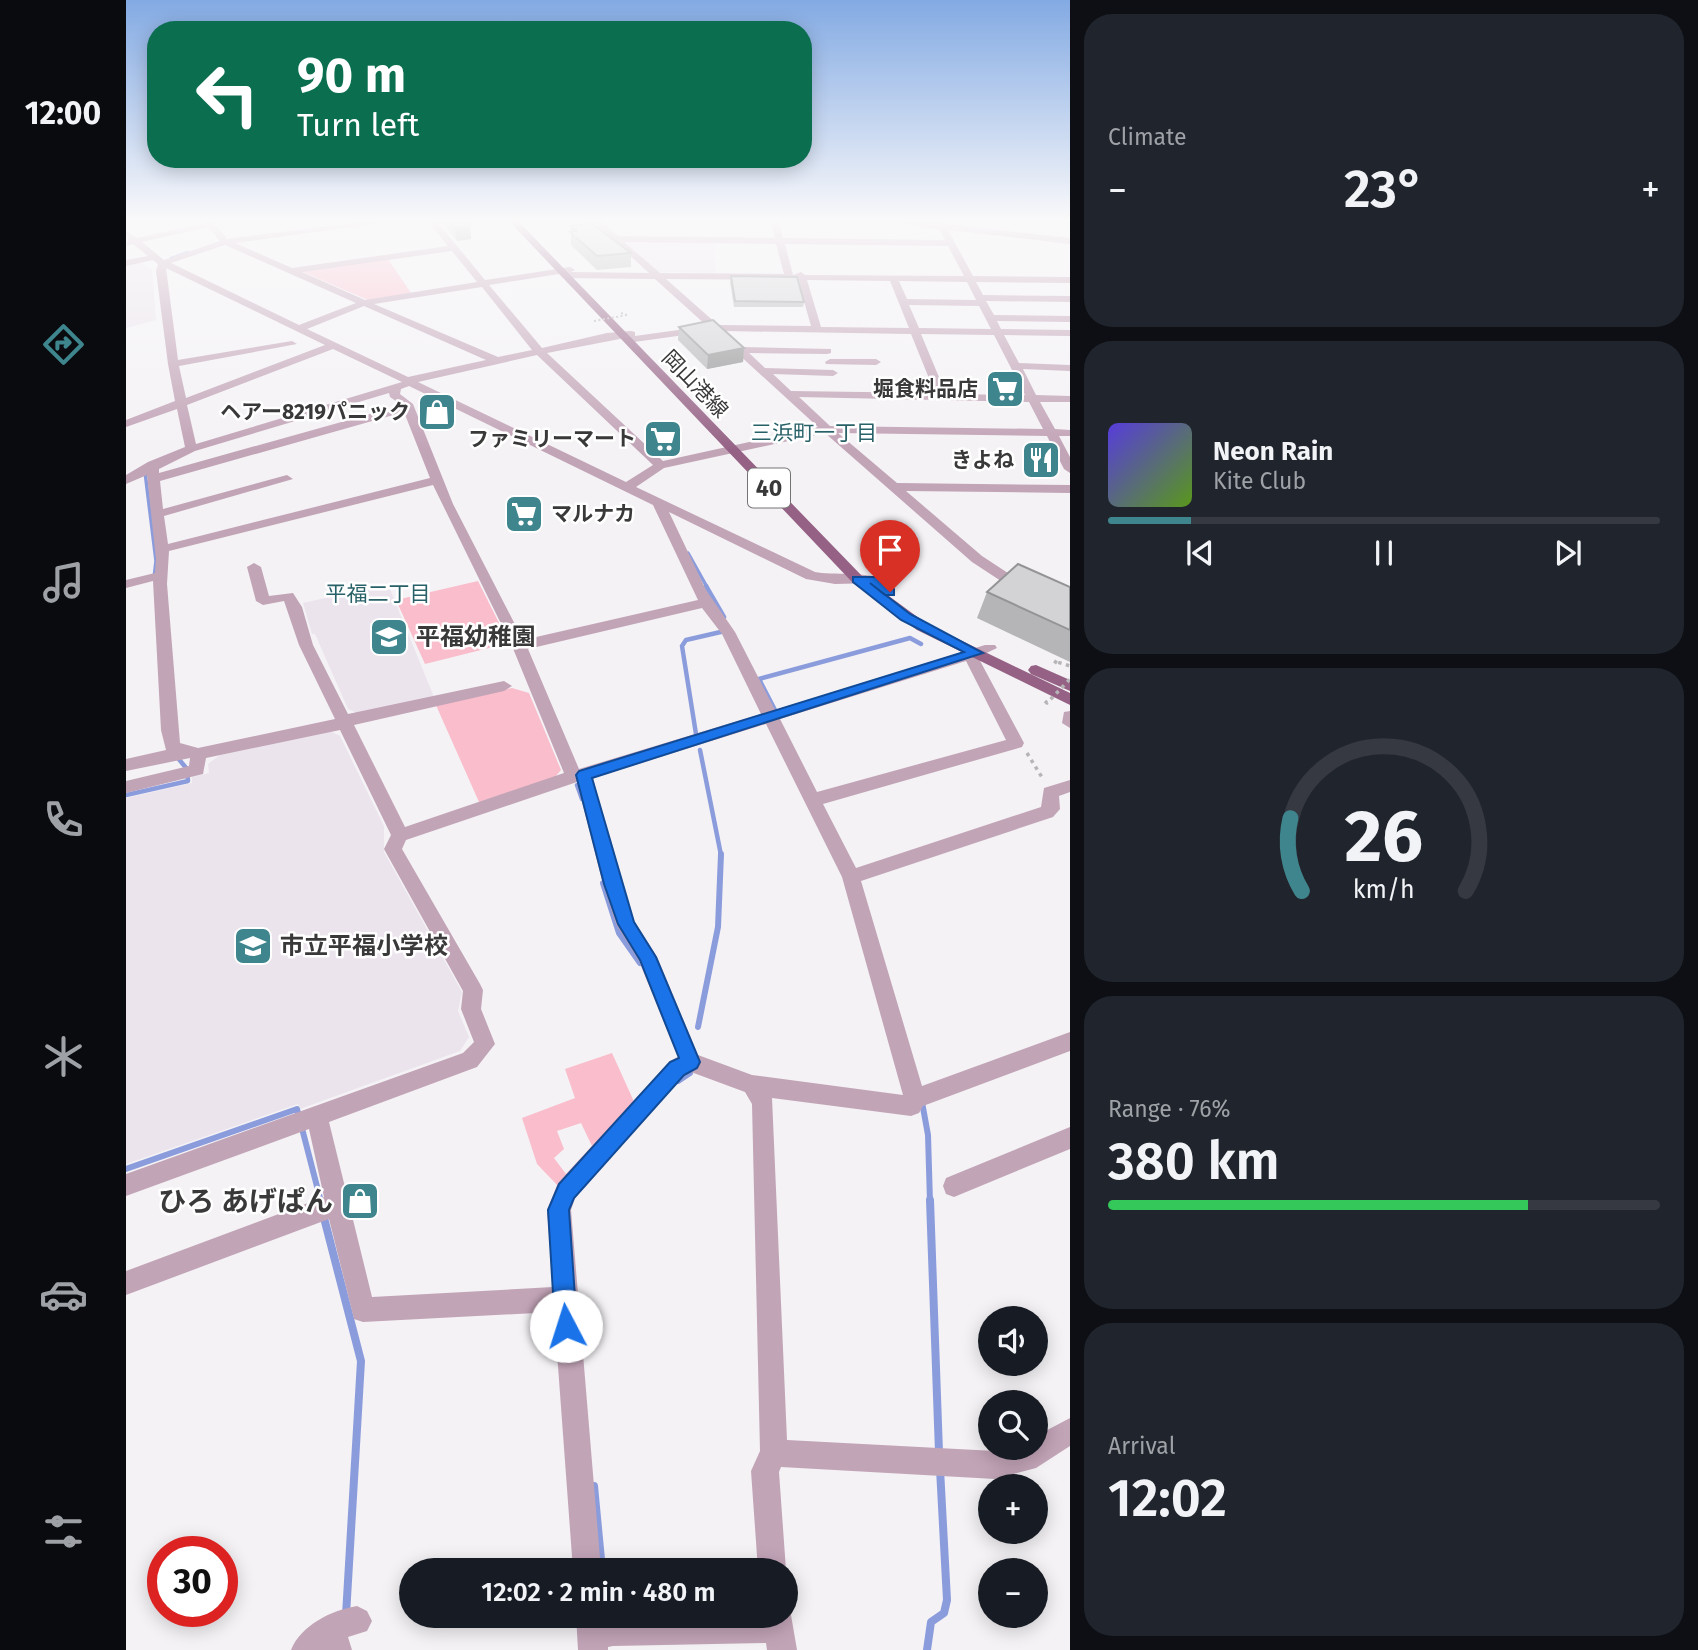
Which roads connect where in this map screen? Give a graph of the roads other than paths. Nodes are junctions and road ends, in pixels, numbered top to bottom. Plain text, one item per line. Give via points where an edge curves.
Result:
1 (164, 296) edge
2 (234, 296) edge
3 (352, 296) edge
4 (404, 296) edge
5 (495, 296) edge
6 (589, 296) edge
7 (679, 296) edge
8 (808, 296) edge
9 (901, 296) edge
10 (977, 296) edge
11 (1070, 299) edge
12 (980, 301) junction
13 (367, 302) junction
14 (903, 302) junction
15 (990, 318) junction
16 (1070, 319) edge
17 (300, 328) junction
18 (714, 328) junction
19 (819, 329) junction
20 (915, 330) junction
21 (997, 331) junction
22 (1070, 332) edge
23 (629, 337) junction
24 (292, 344) dead end
25 (335, 345) junction
26 (738, 350) junction
27 (540, 351) junction
28 (497, 361) junction
29 (830, 362) junction
30 (876, 362) dead end
31 (173, 364) junction
32 (1015, 366) junction
33 (1070, 368) edge
34 (763, 371) junction
35 (404, 385) junction
36 (788, 394) junction
37 (838, 395) junction
38 (942, 396) junction
39 (1032, 398) junction
40 (1070, 399) edge
41 (180, 404) junction
42 (408, 407) junction
43 (126, 424) edge
44 (827, 429) junction
45 (1051, 433) junction
46 (1070, 433) edge
47 (746, 447) junction
48 (191, 449) junction
49 (732, 450) junction
50 (152, 465) junction
51 (660, 465) junction
52 (1070, 469) edge
53 (153, 479) junction
54 (287, 479) dead end
55 (126, 480) edge
56 (437, 480) junction
57 (628, 486) junction
58 (894, 487) junction
59 (1070, 489) edge
60 (659, 501) junction
61 (158, 514) junction
62 (162, 549) junction
63 (254, 567) dead end
64 (156, 576) junction
65 (874, 579) junction
66 (858, 580) junction
67 (126, 584) edge
68 (1070, 597) edge
69 (708, 602) junction
70 (519, 646) junction
71 (979, 652) junction
72 (504, 686) dead end
73 (1070, 686) edge
74 (1070, 700) edge
75 (1070, 716) edge
76 (771, 717) junction
77 (345, 723) junction
78 (1070, 723) edge
79 (182, 754) junction
80 (126, 765) edge
81 (579, 775) junction
82 (1070, 786) edge
83 (126, 787) edge
84 (817, 799) junction
85 (400, 835) junction
86 (855, 875) junction
87 (1070, 1041) edge
88 (684, 1065) junction
89 (752, 1085) junction
90 (919, 1097) junction
91 (304, 1119) junction
92 (1070, 1138) edge
93 (126, 1185) edge
94 (954, 1186) dead end
95 (328, 1208) junction
96 (126, 1283) edge
97 (564, 1299) junction
98 (1070, 1431) edge
99 (774, 1453) junction
100 (586, 1558) edge
101 (771, 1558) edge
102 (341, 1631) edge
103 (779, 1631) edge
104 (599, 1632) edge
105 (306, 1650) edge

1 - 31 street
2 - 17 street
3 - 13 street
4 - 13 street
5 - 27 street
6 - 23 main road, 岡山港線 / 40
7 - 18 street
8 - 19 street
9 - 14 street
10 - 12 street
11 - 12 street
12 - 14 street
12 - 15 street
13 - 17 street
13 - 28 street
14 - 20 street
15 - 16 street
15 - 21 street
17 - 25 street
18 - 19 street
18 - 23 street
18 - 26 street
19 - 20 street
19 - 29 street
20 - 21 street
20 - 38 street
21 - 22 street
21 - 32 street
23 - 27 street
23 - 47 main road, 岡山港線 / 40
23 - 49 main road, 岡山港線 / 40
24 - 31 street
25 - 35 street
25 - 41 street
26 - 29 street
26 - 34 street
27 - 28 street
27 - 51 street
28 - 35 street
29 - 30 street
29 - 34 street
29 - 37 street
31 - 41 street
32 - 33 street
32 - 39 street
34 - 36 street
35 - 42 street via 394,395
35 - 48 street
35 - 57 street
36 - 37 street
36 - 44 street
37 - 38 street
38 - 39 street
39 - 40 street
39 - 45 street
41 - 43 street
41 - 48 street
42 - 53 street
42 - 56 street
44 - 45 street
44 - 47 street
44 - 58 street
45 - 46 street
45 - 52 street
47 - 49 street
47 - 65 main road, 岡山港線 / 40
48 - 50 street
49 - 51 street
49 - 66 main road, 岡山港線 / 40
50 - 53 street
50 - 55 street
51 - 57 street
53 - 61 street
54 - 61 street
56 - 62 street
56 - 70 street
57 - 60 street
58 - 59 street
58 - 68 street via 977,559 1009,580
60 - 66 street via 811,576
60 - 69 street
61 - 62 street
62 - 64 street
63 - 77 street via 263,601 288,596 295,607 306,645
64 - 67 street
64 - 79 street via 169,730 173,747
65 - 66 street
65 - 71 main road, 岡山港線 / 40
66 - 71 main road, 岡山港線 / 40 via 906,617
69 - 70 street
69 - 76 street
70 - 81 street
71 - 73 main road, 岡山港線 / 40
71 - 74 main road, 岡山港線 / 40
71 - 76 street
71 - 84 street via 1016,743
72 - 77 street
75 - 78 street
76 - 81 street
76 - 84 street
77 - 79 street
77 - 85 street
79 - 80 street
79 - 83 street via 197,770
81 - 85 street
81 - 88 street via 626,924 647,957
82 - 86 street via 1050,792 1051,809 1046,812
84 - 86 street
85 - 91 street via 393,849 473,990 471,1009 485,1044 470,1060
86 - 90 street
87 - 90 street
88 - 89 street
88 - 97 street via 566,1191 559,1210
89 - 90 street via 911,1106
89 - 99 street via 763,1101
91 - 93 street
91 - 95 street
92 - 94 street
95 - 96 street
95 - 97 street via 363,1310
97 - 100 street
98 - 99 street via 1026,1458 995,1465
99 - 101 street via 765,1471
102 - 105 street
103 - 104 street

